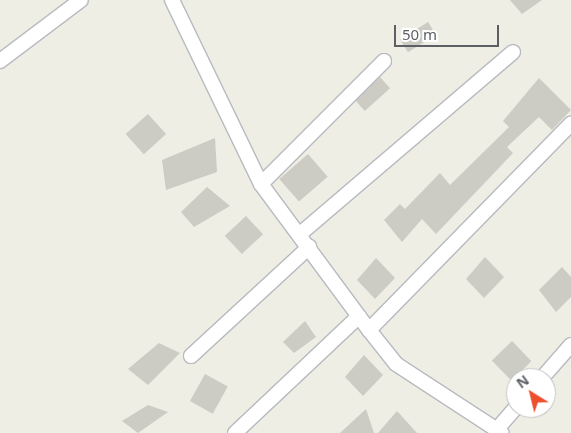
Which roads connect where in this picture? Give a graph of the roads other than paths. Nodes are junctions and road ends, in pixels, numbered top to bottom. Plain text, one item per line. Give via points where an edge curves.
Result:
1 (81, 0) edge
2 (173, 0) edge
3 (513, 52) dead end
4 (0, 61) edge
5 (384, 61) dead end
6 (571, 124) edge
7 (261, 184) junction
8 (300, 234) junction
9 (309, 247) junction
10 (359, 316) junction
11 (369, 330) junction
12 (571, 344) edge
13 (191, 356) dead end
14 (551, 368) edge
15 (509, 418) edge
16 (500, 430) edge
17 (235, 433) edge

1 - 4 street
2 - 7 street
3 - 8 street
5 - 7 street
6 - 11 street
7 - 8 street
8 - 9 street
9 - 10 street
9 - 13 street
10 - 11 street
10 - 17 street
11 - 16 street via 396,364 438,396
12 - 14 street
15 - 16 street

